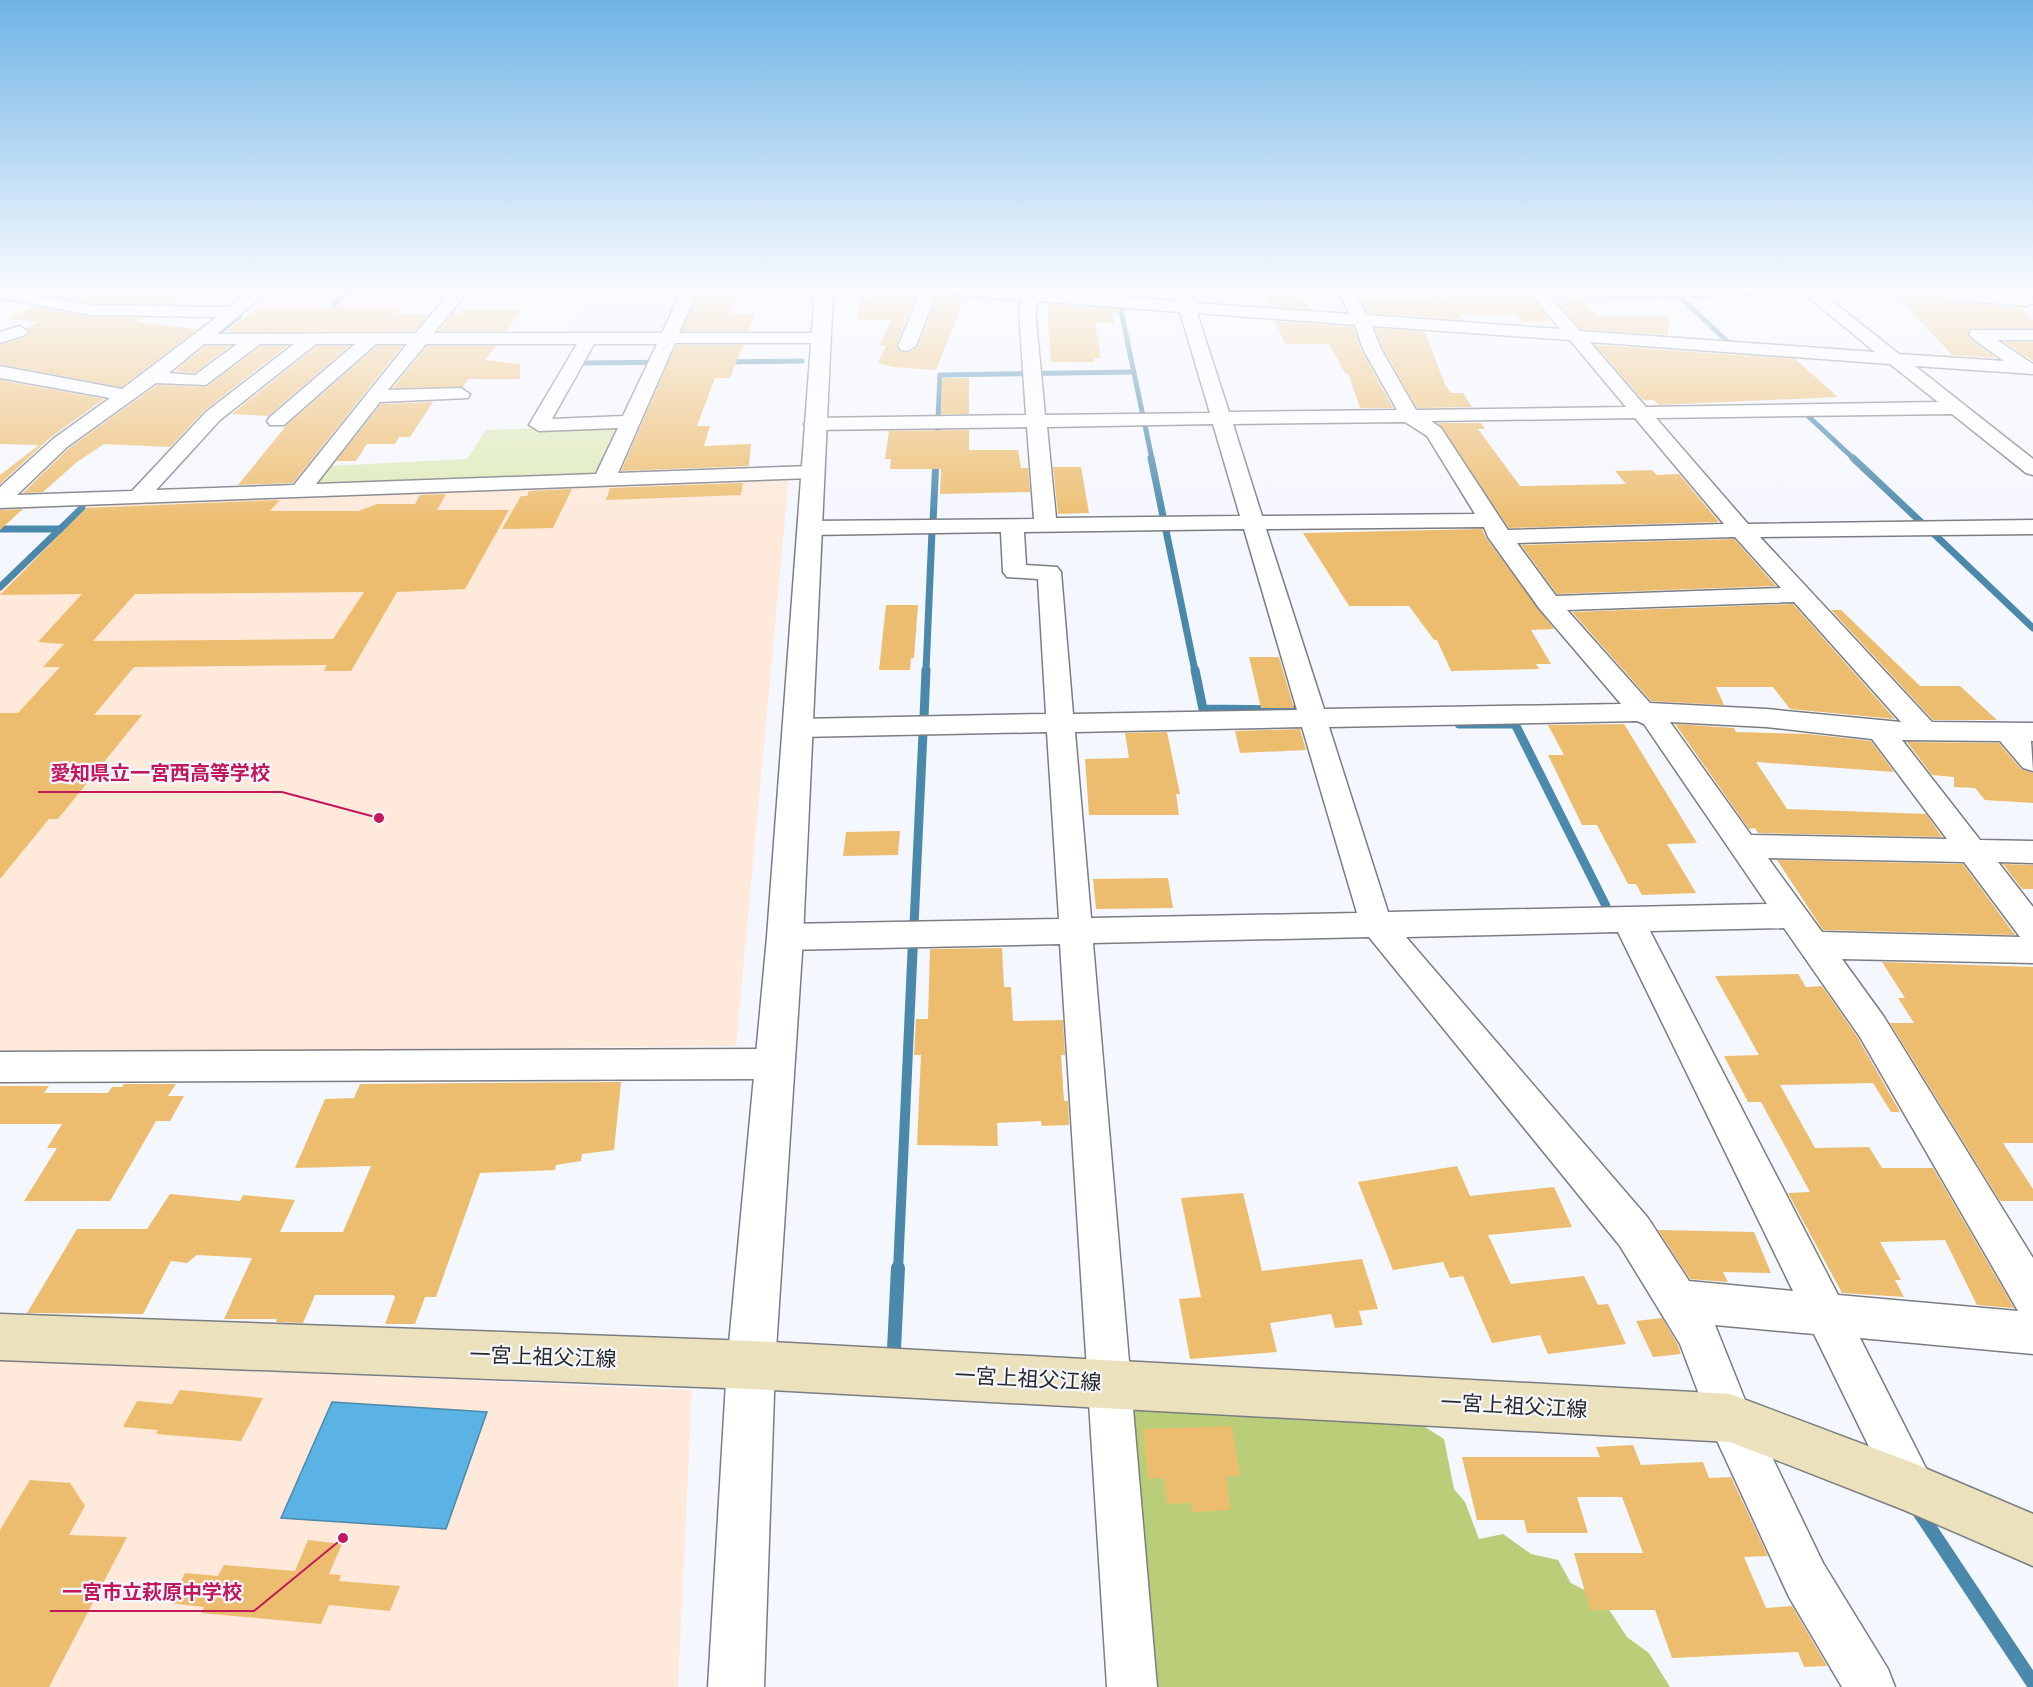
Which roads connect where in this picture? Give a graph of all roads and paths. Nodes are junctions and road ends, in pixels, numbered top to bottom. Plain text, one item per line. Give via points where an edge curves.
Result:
1 (162, 369) edge
2 (215, 369) edge
3 (273, 369) edge
4 (337, 369) edge
5 (396, 369) edge
6 (561, 369) edge
7 (656, 369) edge
8 (818, 369) edge
9 (1032, 369) edge
10 (1206, 369) edge
11 (1383, 369) edge
12 (1604, 369) edge
13 (1906, 369) edge
14 (0, 372) edge
15 (152, 377) junction
16 (460, 394) dead end
17 (127, 396) junction
18 (374, 396) junction
19 (1956, 408) junction
20 (1642, 414) junction
21 (1411, 417) junction
22 (1221, 419) junction
23 (277, 421) dead end
24 (1036, 421) junction
25 (631, 422) junction
26 (814, 424) junction
27 (2033, 469) edge
28 (811, 472) junction
29 (604, 480) junction
30 (298, 492) junction
31 (138, 497) junction
32 (0, 501) edge
33 (1254, 522) junction
34 (1012, 525) junction
35 (1045, 525) junction
36 (2033, 526) edge
37 (808, 528) junction
38 (1493, 528) junction
39 (1741, 530) junction
40 (1799, 595) junction
41 (1548, 603) junction
42 (1645, 714) junction
43 (1314, 719) junction
44 (1060, 724) junction
45 (798, 728) junction
46 (1880, 730) junction
47 (2021, 732) edge
48 (1926, 733) junction
49 (2033, 761) edge
50 (1743, 846) junction
51 (1971, 851) junction
52 (2033, 852) edge
53 (1792, 916) junction
54 (1627, 918) junction
55 (1376, 923) junction
56 (1076, 930) junction
57 (2033, 930) edge
58 (785, 937) junction
59 (1813, 945) junction
60 (2033, 950) edge
61 (773, 1064) junction
62 (0, 1067) edge
63 (2033, 1297) edge
64 (1676, 1301) junction
65 (1824, 1313) junction
66 (2033, 1333) edge
67 (0, 1337) edge
68 (751, 1365) junction
69 (1110, 1384) junction
70 (1730, 1418) junction
71 (1913, 1488) junction
72 (2033, 1540) edge
73 (736, 1687) edge
74 (1132, 1687) edge
75 (1870, 1687) edge

1 - 15 street
2 - 15 street via 199,381
3 - 31 street via 213,416
4 - 23 street
5 - 18 street
6 - 25 street via 539,425
7 - 25 street
8 - 26 street
9 - 24 street
10 - 22 street
11 - 21 street
12 - 20 street
13 - 19 street
14 - 17 street
15 - 17 street
16 - 18 street
17 - 32 street via 60,443
18 - 30 street
19 - 20 street
19 - 27 street
20 - 21 street
20 - 39 street
21 - 22 street
21 - 38 street via 1434,432
22 - 24 street
22 - 33 street
24 - 26 street
24 - 35 street
25 - 29 street
26 - 28 street
28 - 29 street
28 - 37 street
29 - 30 street
30 - 31 street
31 - 32 street
33 - 35 street
33 - 38 street
33 - 43 street
34 - 35 street
34 - 37 street
34 - 44 street via 1015,572 1049,572
36 - 39 street
37 - 45 street
38 - 39 street
38 - 41 street
39 - 40 street
40 - 41 street
40 - 48 street
41 - 42 street
42 - 43 street
42 - 46 street via 1766,718
42 - 50 street via 1654,717
43 - 44 street
43 - 55 street
44 - 45 street
44 - 56 street
45 - 58 street
46 - 48 street
46 - 51 street
47 - 48 street
47 - 49 street
50 - 51 street
50 - 53 street
51 - 52 street
51 - 57 street
53 - 54 street
53 - 59 street
54 - 55 street
54 - 65 street
55 - 56 street
55 - 64 street via 1634,1232
56 - 58 street
56 - 69 street
58 - 61 street
59 - 60 street
59 - 63 street via 1872,1027
61 - 62 street
61 - 68 street
64 - 65 street
64 - 70 street via 1696,1331
65 - 66 street
65 - 71 street
67 - 68 main road, 一宮上祖父江線
68 - 69 main road, 一宮上祖父江線
68 - 73 street
69 - 70 main road, 一宮上祖父江線
69 - 74 street
70 - 71 main road, 一宮上祖父江線
70 - 75 street via 1806,1580
71 - 72 main road, 一宮上祖父江線

